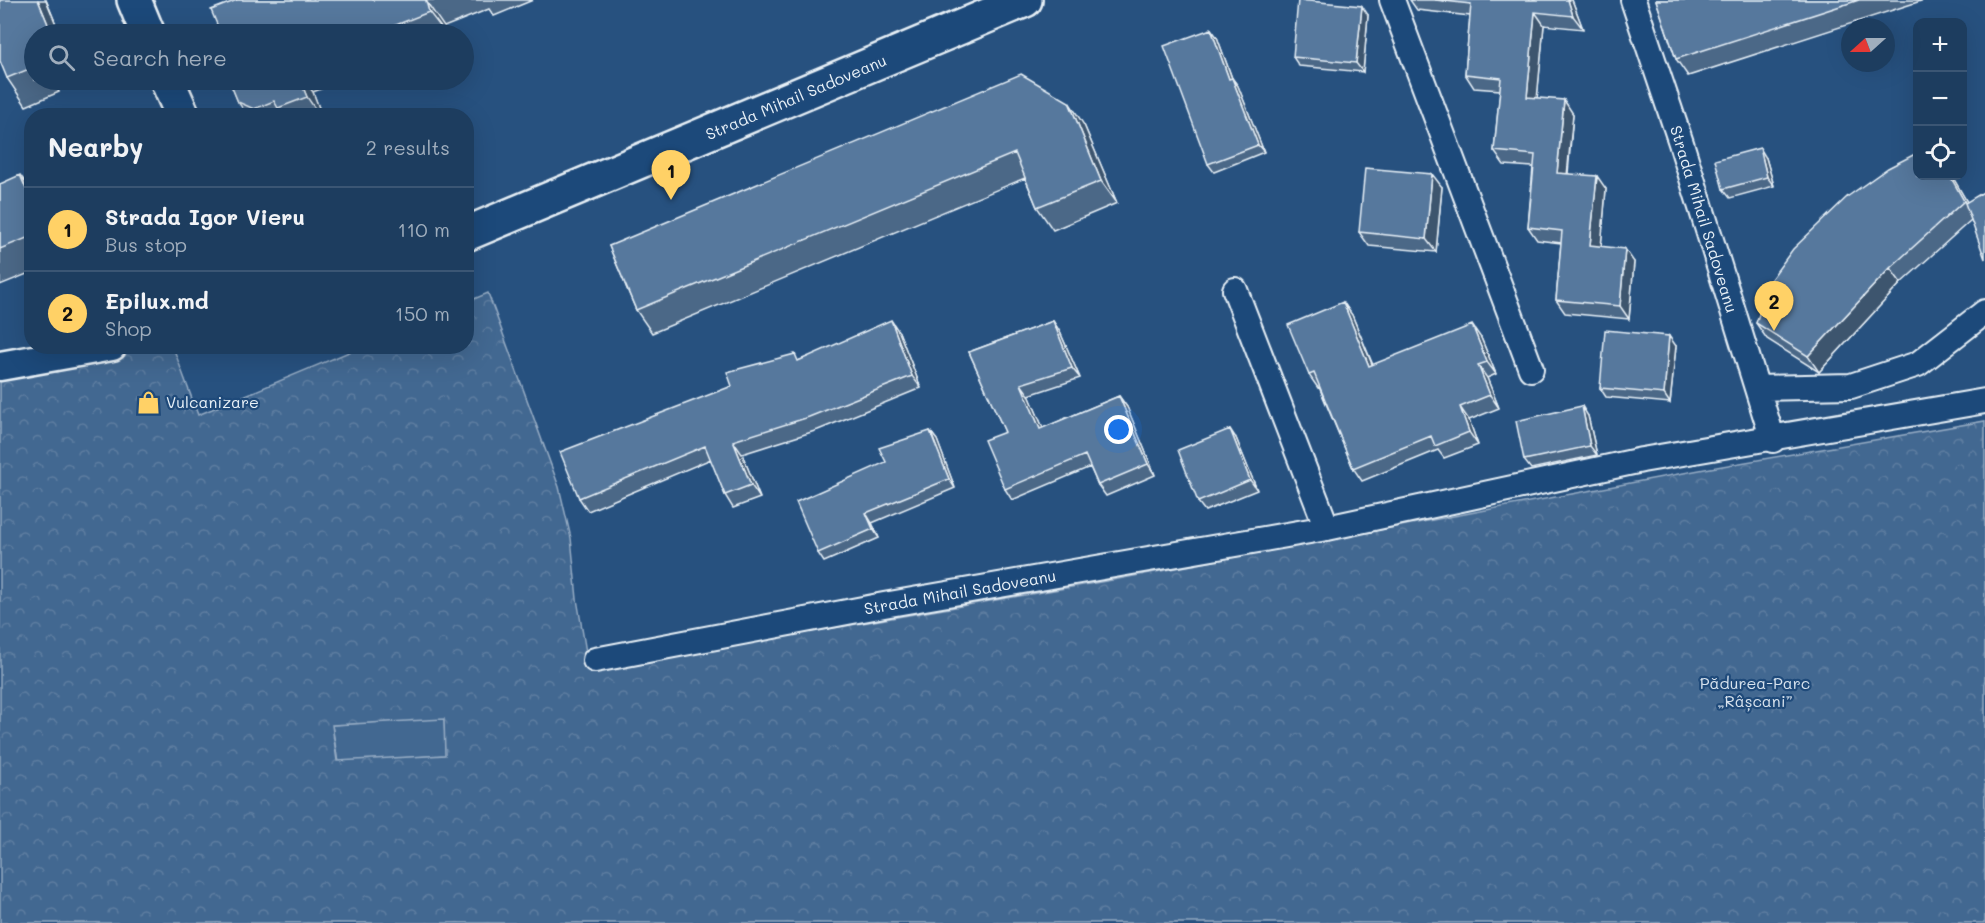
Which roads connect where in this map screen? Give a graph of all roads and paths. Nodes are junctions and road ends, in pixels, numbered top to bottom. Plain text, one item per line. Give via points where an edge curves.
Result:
1 (134, 0) edge
2 (1026, 0) edge
3 (1392, 0) edge
4 (1633, 0) edge
5 (144, 24) edge
6 (171, 90) edge
7 (179, 108) edge
8 (474, 231) edge
9 (1235, 290) dead end
10 (1985, 312) edge
11 (67, 354) edge
12 (0, 366) edge
13 (1532, 369) dead end
14 (1756, 388) junction
15 (1985, 401) edge
16 (1773, 440) junction
17 (1327, 528) junction
18 (595, 660) dead end

1 - 5 main road
2 - 8 main road, Strada Mihail Sadoveanu
3 - 13 street
4 - 14 street, Strada Mihail Sadoveanu
6 - 7 main road
9 - 17 street
10 - 14 street via 1918,364 1851,386
11 - 12 street
14 - 16 street, Strada Mihail Sadoveanu
15 - 16 street, Strada Mihail Sadoveanu
16 - 17 street, Strada Mihail Sadoveanu via 1642,460
17 - 18 street, Strada Mihail Sadoveanu

